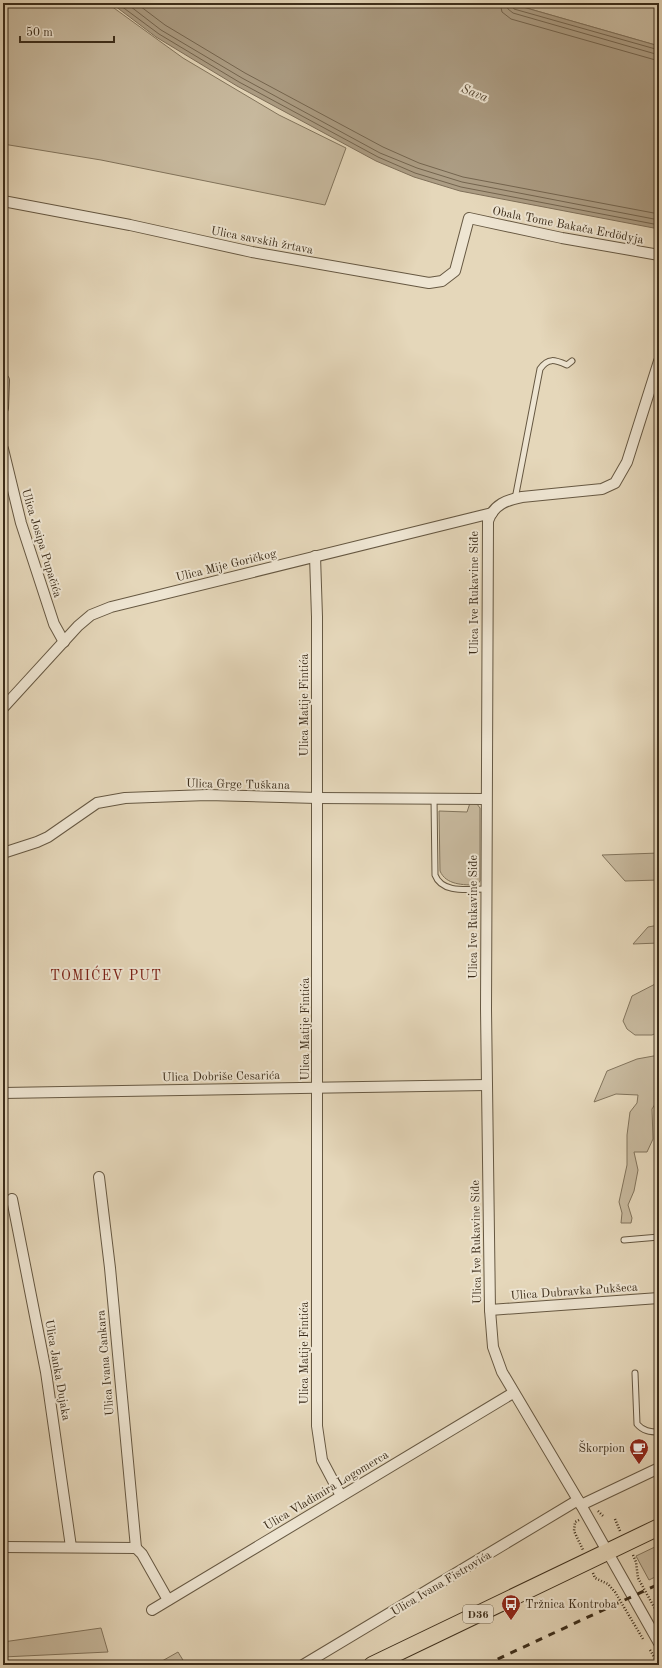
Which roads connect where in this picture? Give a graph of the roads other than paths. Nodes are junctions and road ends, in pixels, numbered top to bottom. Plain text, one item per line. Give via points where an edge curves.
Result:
1 (3, 201) edge
2 (472, 219) joint
3 (659, 256) edge
4 (572, 361) dead end
5 (659, 361) edge
6 (4, 380) dead end
7 (3, 408) edge
8 (3, 449) edge
9 (515, 499) junction
10 (492, 513) junction
11 (315, 556) junction
12 (64, 642) junction
13 (3, 708) edge
14 (317, 798) junction
15 (434, 798) junction
16 (486, 799) junction
17 (3, 853) edge
18 (486, 889) junction
19 (487, 1085) junction
20 (318, 1088) junction
21 (3, 1093) edge
22 (99, 1176) dead end
23 (12, 1199) dead end
24 (659, 1237) edge
25 (624, 1240) dead end
26 (659, 1298) edge
27 (490, 1310) junction
28 (635, 1373) dead end
29 (513, 1393) junction
30 (659, 1432) edge
31 (659, 1468) edge
32 (342, 1496) junction
33 (580, 1503) junction
34 (659, 1527) edge
35 (3, 1547) edge
36 (71, 1547) junction
37 (136, 1548) junction
38 (608, 1553) junction
39 (168, 1600) junction
40 (152, 1610) dead end
41 (656, 1632) edge
42 (659, 1643) edge
43 (303, 1665) edge
44 (372, 1665) edge

1 - 2 street, Ulica savskih žrtava via 252,252 429,283 442,281 455,271 467,221 469,218
2 - 3 street, Obala Tome Bakača Erdödyja
4 - 9 lane via 567,365 554,360 545,362 540,369
5 - 9 street via 627,462 615,483 602,489
6 - 7 street
8 - 12 street, Ulica Josipa Pupačića via 21,523 54,624
9 - 10 street via 500,504
10 - 11 street, Ulica Mije Goričkog
10 - 16 street, Ulica Ive Rukavine Siđe via 487,526
11 - 12 street, Ulica Mije Goričkog via 111,607 91,615
11 - 14 street, Ulica Matije Fintića
12 - 13 street, Ulica Mije Goričkog
14 - 15 street, Ulica Grge Tuškana
14 - 17 street, Ulica Grge Tuškana via 177,796 104,801 88,808 59,830 37,842
14 - 20 street, Ulica Matije Fintića
15 - 16 street, Ulica Grge Tuškana
15 - 18 lane via 436,879 448,888
16 - 18 street, Ulica Ive Rukavine Siđe
18 - 19 street, Ulica Ive Rukavine Siđe
19 - 20 street, Ulica Dobriše Cesarića
19 - 27 street, Ulica Ive Rukavine Siđe
20 - 21 street, Ulica Dobriše Cesarića
20 - 32 street, Ulica Matije Fintića via 316,1426 322,1460
22 - 37 street, Ulica Ivana Cankara
23 - 36 street, Ulica Janka Dujaka via 46,1372
24 - 25 lane
26 - 27 street, Ulica Dubravka Pukšeca
27 - 29 street, Ulica Ive Rukavine Siđe via 496,1356
28 - 30 lane via 637,1424 644,1430
29 - 32 street, Ulica Vladimira Logomerca
29 - 33 street, Ulica Ive Rukavine Siđe
31 - 33 street, Ulica Ivana Fistrovića
32 - 39 street, Ulica Vladimira Logomerca
33 - 38 street, Ulica Ive Rukavine Siđe
33 - 43 street, Ulica Ivana Fistrovića
34 - 38 main road, D36
35 - 36 street
36 - 37 street
37 - 39 street
38 - 41 street, Ulica Ive Rukavine Siđe
38 - 44 main road, D36
39 - 40 street, Ulica Vladimira Logomerca
41 - 42 street, Ulica Ive Rukavine Siđe

